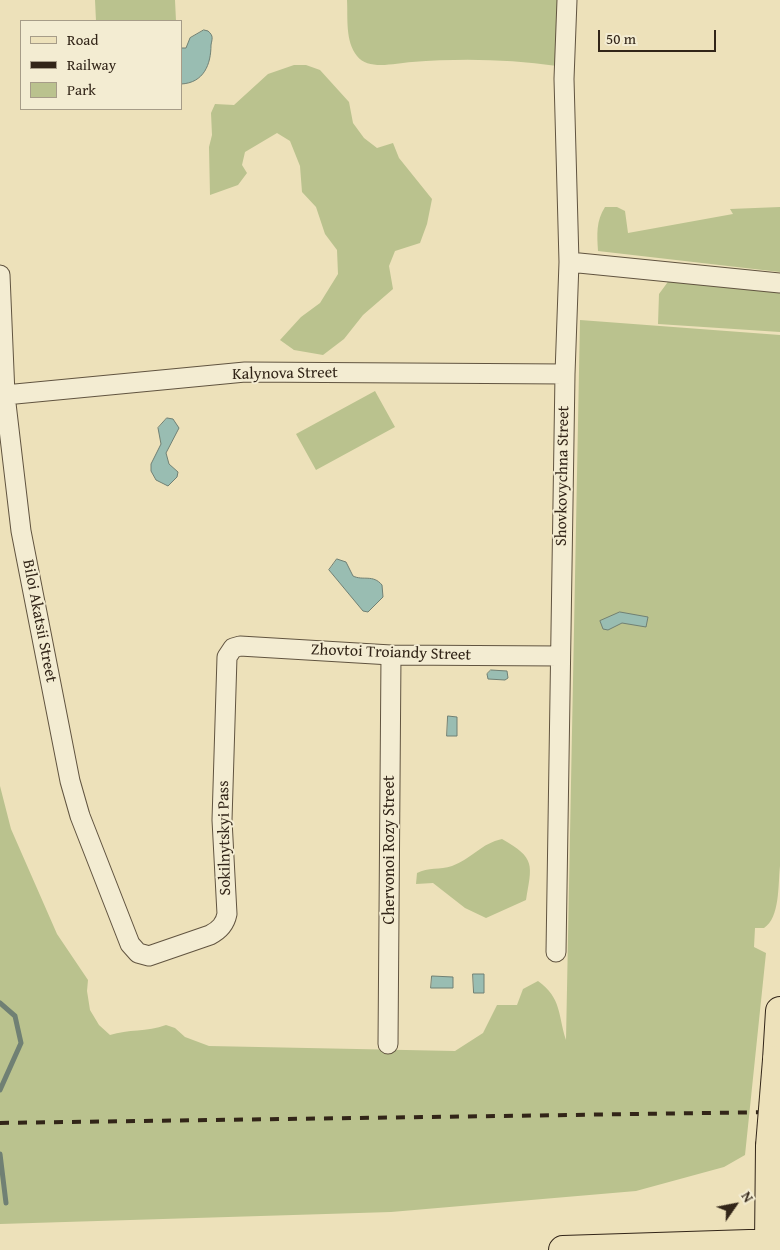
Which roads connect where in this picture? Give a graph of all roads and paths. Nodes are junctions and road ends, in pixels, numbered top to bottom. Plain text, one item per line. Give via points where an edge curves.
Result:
1 (567, 0) edge
2 (569, 262) junction
3 (0, 275) edge
4 (780, 283) edge
5 (565, 374) junction
6 (5, 395) junction
7 (392, 655) junction
8 (560, 656) junction
9 (227, 657) joint
10 (556, 952) dead end
11 (138, 953) joint
12 (780, 1011) edge
13 (388, 1044) dead end
14 (774, 1243) edge
15 (563, 1250) edge

1 - 2 street, Shovkovychna Street via 564,79
2 - 4 street
2 - 5 street, Shovkovychna Street
3 - 6 street, Biloi Akatsii Street
5 - 6 street, Kalynova Street via 245,372
5 - 8 street, Shovkovychna Street
6 - 11 street, Biloi Akatsii Street via 21,531 70,780 84,826 130,944
7 - 8 street, Zhovtoi Troiandy Street
7 - 9 street, Zhovtoi Troiandy Street via 240,646 230,650
7 - 13 street, Chervonoi Rozy Street
8 - 10 street, Shovkovychna Street
9 - 11 street, Sokilnytskyi Pass via 222,820 225,921 217,932 210,935 149,956
12 - 14 main road, bridge via 770,1146
14 - 15 main road

